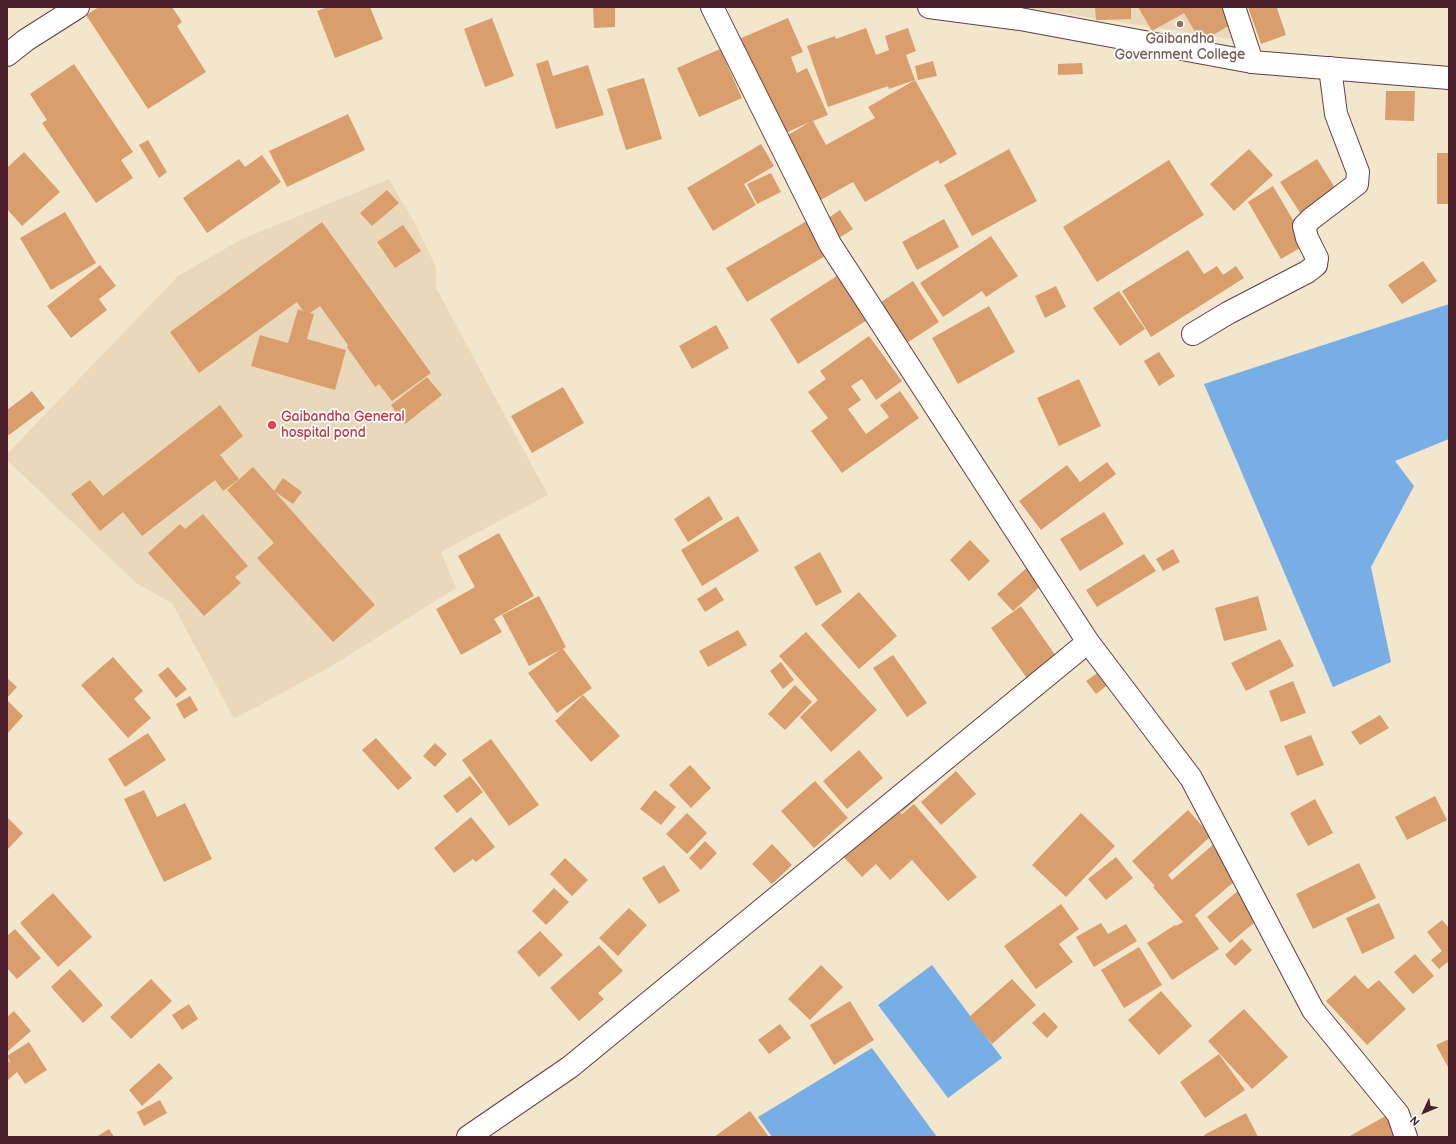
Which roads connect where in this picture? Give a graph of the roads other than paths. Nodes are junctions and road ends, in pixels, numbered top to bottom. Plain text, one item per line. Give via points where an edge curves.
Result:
1 (78, 7) edge
2 (712, 7) edge
3 (929, 7) edge
4 (1234, 7) edge
5 (7, 55) edge
6 (1252, 62) junction
7 (1330, 68) junction
8 (1449, 78) edge
9 (1193, 334) dead end
10 (1088, 642) junction
11 (468, 1137) edge
12 (1406, 1137) edge

1 - 5 street
2 - 10 street via 830,244
3 - 6 street via 1020,19
4 - 6 street
6 - 7 street
7 - 8 street
7 - 9 street via 1336,114 1358,172 1357,184 1304,226 1317,258 1316,265
10 - 11 street via 570,1067
10 - 12 street via 1191,778 1313,1010 1398,1114

